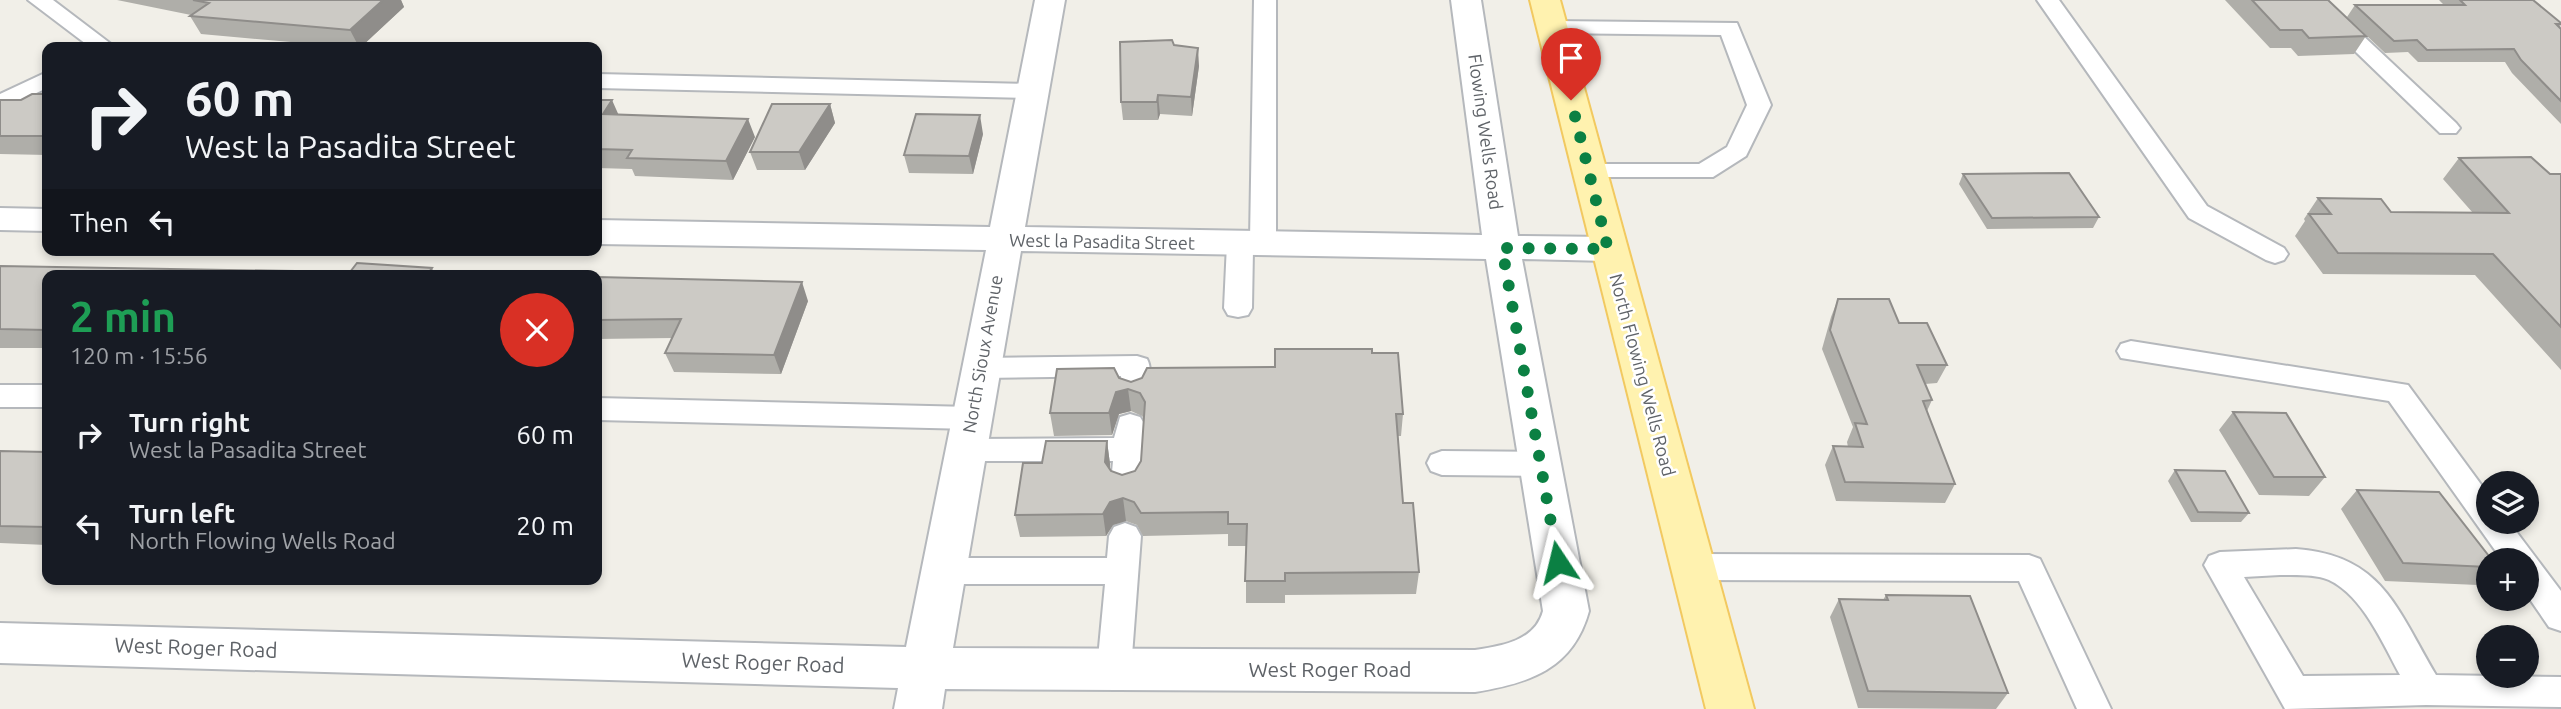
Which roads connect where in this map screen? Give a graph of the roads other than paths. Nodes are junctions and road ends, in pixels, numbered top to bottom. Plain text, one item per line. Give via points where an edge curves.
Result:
1 (39, 0) edge
2 (1050, 0) edge
3 (1265, 0) edge
4 (1466, 0) edge
5 (2048, 0) edge
6 (2313, 0) edge
7 (1549, 14) edge
8 (97, 42) edge
9 (602, 81) edge
10 (42, 82) edge
11 (1033, 91) junction
12 (0, 103) edge
13 (2448, 128) dead end
14 (1590, 172) junction
15 (0, 219) edge
16 (42, 220) edge
17 (602, 232) edge
18 (1004, 240) junction
19 (1251, 244) junction
20 (1502, 248) junction
21 (1608, 249) junction
22 (2275, 254) dead end
23 (1238, 309) dead end
24 (2131, 351) dead end
25 (981, 369) junction
26 (1133, 391) edge
27 (0, 396) edge
28 (42, 396) edge
29 (602, 409) edge
30 (969, 434) junction
31 (1442, 463) dead end
32 (1540, 464) junction
33 (1126, 483) edge
34 (2476, 500) edge
35 (1125, 536) dead end
36 (1692, 567) junction
37 (944, 571) junction
38 (1122, 571) junction
39 (2539, 587) edge
40 (2561, 617) edge
41 (0, 643) edge
42 (1524, 660) joint
43 (1114, 670) junction
44 (922, 688) edge
45 (2427, 690) junction
46 (2561, 692) edge
47 (2299, 700) edge
48 (1730, 709) edge
49 (2094, 709) edge

1 - 8 lane
2 - 11 street, North Sioux Avenue
3 - 19 lane
4 - 20 street, Flowing Wells Road
5 - 22 lane via 2199,212
6 - 13 lane
7 - 14 main road, North Flowing Wells Road
7 - 14 lane via 1729,28 1759,105 1737,151 1704,172
9 - 11 lane
10 - 12 lane
11 - 18 street, North Sioux Avenue
14 - 21 main road, North Flowing Wells Road
15 - 16 street
17 - 18 street, West la Pasadita Street
18 - 19 street, West la Pasadita Street
18 - 25 street, North Sioux Avenue
19 - 20 street, West la Pasadita Street
19 - 23 lane
20 - 21 street, West la Pasadita Street
20 - 32 street, Flowing Wells Road
21 - 36 main road, North Flowing Wells Road
24 - 34 lane via 2398,392
25 - 26 lane via 1137,366
25 - 30 street, North Sioux Avenue
27 - 28 lane
29 - 30 lane
30 - 33 lane via 1129,437
30 - 37 street, North Sioux Avenue
31 - 32 lane
32 - 42 street, Flowing Wells Road via 1566,611 1564,627 1549,644
35 - 38 lane
36 - 48 main road, North Flowing Wells Road
36 - 49 lane via 2029,568
37 - 38 lane
37 - 44 street, North Sioux Avenue
38 - 43 lane
39 - 40 lane
41 - 44 street, West Roger Road
42 - 43 street, West Roger Road via 1475,671
43 - 44 street, West Roger Road
45 - 46 lane
45 - 47 lane
45 - 47 lane via 2363,586 2339,570 2308,564 2220,565

